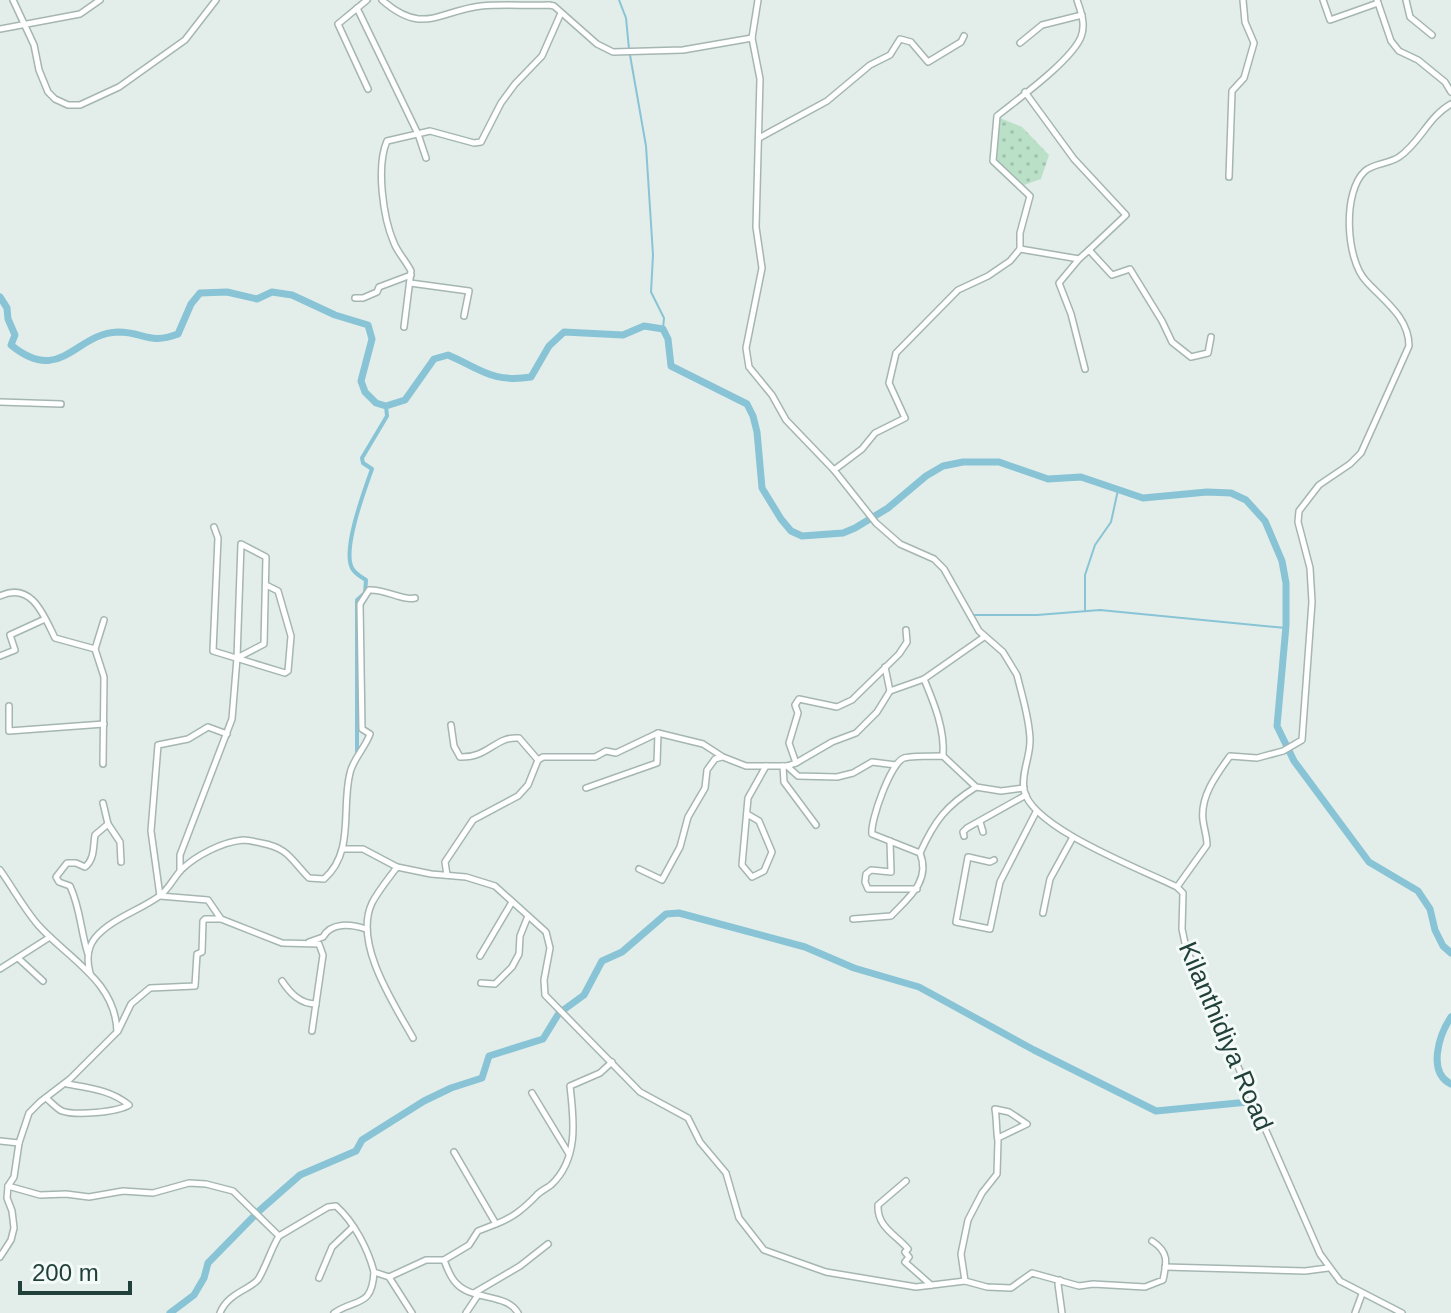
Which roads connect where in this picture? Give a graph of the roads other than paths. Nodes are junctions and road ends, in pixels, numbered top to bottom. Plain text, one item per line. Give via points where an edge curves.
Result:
1 (13, 0) edge
2 (100, 0) edge
3 (216, 0) edge
4 (367, 0) edge
5 (382, 0) edge
6 (758, 0) edge
7 (1077, 0) edge
8 (1243, 0) edge
9 (1323, 0) edge
10 (1406, 0) edge
11 (1377, 1) edge
12 (357, 8) junction
13 (561, 13) junction
14 (1082, 15) junction
15 (24, 26) junction
16 (0, 29) edge
17 (1432, 35) dead end
18 (964, 36) dead end
19 (752, 38) junction
20 (1020, 43) dead end
21 (368, 89) dead end
22 (1025, 92) junction
23 (1451, 92) edge
24 (1451, 104) edge
25 (418, 134) junction
26 (758, 139) junction
27 (426, 158) dead end
28 (1229, 177) dead end
29 (1020, 249) junction
30 (1089, 250) junction
31 (1079, 259) junction
32 (411, 275) junction
33 (410, 283) junction
34 (355, 298) dead end
35 (464, 316) dead end
36 (404, 327) dead end
37 (1211, 337) dead end
38 (1085, 369) dead end
39 (0, 402) edge
40 (61, 404) dead end
41 (834, 470) junction
42 (214, 527) dead end
43 (266, 585) junction
44 (0, 596) edge
45 (415, 598) dead end
46 (45, 619) junction
47 (104, 620) dead end
48 (906, 630) dead end
49 (984, 637) junction
50 (95, 649) junction
51 (0, 656) edge
52 (237, 658) junction
53 (885, 667) junction
54 (924, 679) junction
55 (890, 691) junction
56 (9, 706) dead end
57 (104, 724) junction
58 (451, 725) dead end
59 (658, 733) junction
60 (227, 734) junction
61 (943, 756) junction
62 (723, 757) junction
63 (538, 760) junction
64 (796, 763) junction
65 (103, 764) dead end
66 (896, 765) junction
67 (766, 766) junction
68 (785, 766) junction
69 (976, 787) junction
70 (586, 788) dead end
71 (1024, 788) junction
72 (1026, 795) junction
73 (103, 803) dead end
74 (1036, 812) junction
75 (747, 814) junction
76 (980, 822) junction
77 (108, 824) junction
78 (816, 825) dead end
79 (983, 832) dead end
80 (964, 836) dead end
81 (1073, 837) junction
82 (890, 841) junction
83 (344, 849) junction
84 (920, 853) junction
85 (994, 860) dead end
86 (121, 862) dead end
87 (397, 867) junction
88 (639, 869) dead end
89 (0, 870) edge
90 (180, 871) junction
91 (447, 875) junction
92 (1177, 887) junction
93 (917, 889) junction
94 (160, 896) junction
95 (512, 902) junction
96 (1043, 913) dead end
97 (528, 916) junction
98 (221, 919) junction
99 (853, 919) dead end
100 (366, 929) junction
101 (50, 937) junction
102 (305, 945) junction
103 (88, 955) junction
104 (480, 956) dead end
105 (18, 958) junction
106 (0, 969) edge
107 (90, 973) junction
108 (43, 981) dead end
109 (282, 981) dead end
110 (481, 983) dead end
111 (316, 1004) junction
112 (312, 1031) dead end
113 (117, 1032) junction
114 (413, 1038) dead end
115 (612, 1062) junction
116 (66, 1084) junction
117 (532, 1093) dead end
118 (46, 1098) junction
119 (998, 1138) junction
120 (0, 1141) edge
121 (19, 1143) junction
122 (454, 1152) dead end
123 (570, 1155) junction
124 (906, 1181) dead end
125 (8, 1186) junction
126 (496, 1224) junction
127 (353, 1227) junction
128 (279, 1236) junction
129 (1152, 1241) dead end
130 (548, 1244) dead end
131 (0, 1257) edge
132 (444, 1260) junction
133 (1165, 1267) junction
134 (1329, 1268) junction
135 (374, 1272) junction
136 (389, 1277) junction
137 (319, 1278) dead end
138 (1060, 1280) junction
139 (965, 1281) junction
140 (931, 1285) junction
141 (476, 1294) junction
142 (1362, 1294) junction
143 (1356, 1311) edge
144 (220, 1313) edge
145 (334, 1313) edge
146 (412, 1313) edge
147 (466, 1313) edge
148 (518, 1313) edge
149 (1062, 1313) edge
150 (1348, 1313) edge
151 (1402, 1313) edge

1 - 15 street
2 - 15 street via 80,14
3 - 15 street via 185,40 119,87 80,105 68,105 48,92
4 - 12 street
5 - 13 street via 412,18 427,20 480,6 549,5
6 - 19 street
7 - 14 street
8 - 28 street via 1254,43 1244,78 1232,91
9 - 11 street via 1330,20
10 - 17 street via 1410,17
11 - 23 street via 1399,51 1418,60
12 - 21 street via 338,24
12 - 25 street
13 - 19 street via 613,52 683,50
13 - 25 street via 542,56 501,103 481,142 430,131
14 - 20 street via 1042,25
14 - 22 street via 1081,36 1070,54
15 - 16 street
18 - 26 street via 928,62 911,42 900,39 890,55 827,101
19 - 26 street via 760,79
22 - 29 street via 997,116 993,161 1030,196
22 - 30 street via 1059,141 1126,215
24 - 92 street via 1431,119 1401,156 1365,172 1350,198 1357,268 1392,306 1407,331 1409,346 1361,453 1319,485 1299,511 1312,602 1302,740 1253,759 1230,756 1204,804 1207,845
25 - 27 street
25 - 32 street via 390,139 382,166 391,234
26 - 41 street via 756,227 762,268 746,359 786,420
29 - 31 street
29 - 41 street via 988,276 958,290 896,353 889,383 905,418 875,433
30 - 31 street
30 - 37 street via 1112,275 1130,269 1172,342 1191,357 1208,353
31 - 38 street via 1059,283
32 - 33 street
32 - 34 street
33 - 35 street via 469,291
33 - 36 street
39 - 40 street
41 - 49 street via 876,523 944,569
42 - 52 street via 218,538 213,651
43 - 52 street via 264,644
43 - 52 street via 278,591 285,611 291,636 288,671
43 - 52 street via 266,557 241,544
44 - 46 street via 24,593 38,603
45 - 83 street via 369,590 360,604 362,729 370,734 351,768 345,793
46 - 50 street via 55,638
46 - 51 street via 10,635 15,650
47 - 50 street
48 - 53 street via 907,642
49 - 54 street
49 - 71 street via 1003,652 1017,675 1030,740
50 - 57 street via 104,677
52 - 60 street
53 - 55 street
53 - 64 street via 852,700 837,707 799,699 789,743
54 - 55 street
54 - 61 street via 938,713
55 - 64 street via 856,733
56 - 57 street via 9,731
57 - 65 street
58 - 63 street via 460,757 481,755 509,737 519,738
59 - 62 street via 703,744
59 - 63 street via 616,753
59 - 70 street via 657,763
60 - 90 street via 180,855
60 - 94 street via 208,727 188,739 158,745 151,831
61 - 66 street via 904,758
61 - 69 street
62 - 67 street via 746,766
62 - 88 street via 707,770 705,788 662,880
63 - 91 street via 518,796 473,820 445,862
64 - 68 street
66 - 68 street via 872,762 837,777 798,776
66 - 82 street via 871,828 872,834
67 - 68 street
67 - 75 street via 748,798
68 - 78 street via 784,782
69 - 71 street
69 - 84 street via 951,803 933,824
71 - 72 street
72 - 74 street
72 - 76 street
73 - 77 street
74 - 81 street
74 - 85 street via 1000,882 990,929 956,922 968,857
75 - 75 street via 742,865 752,877 764,871 772,852 759,821
76 - 79 street
76 - 80 street via 967,828
77 - 86 street via 120,842
77 - 103 street via 95,835 88,865 67,863 56,877 70,886 80,909
81 - 92 street
81 - 96 street via 1050,879
82 - 84 street
82 - 93 street via 891,872 871,870 866,874 868,889
83 - 87 street via 363,849
83 - 90 street via 324,879 309,878 288,852 276,846 243,840 206,852
84 - 93 street via 924,862
87 - 91 street
87 - 100 street via 371,904
89 - 101 street
90 - 94 street
91 - 95 street via 495,886
92 - 134 street, Kilanthidiya Road via 1184,897 1186,948
93 - 99 street via 891,916
94 - 98 street via 208,900
94 - 103 street via 94,939
95 - 97 street
95 - 104 street
97 - 110 street via 512,967 495,984
97 - 115 street via 546,932 550,948 545,995
98 - 102 street via 282,943
98 - 113 street via 203,921 195,986 150,988 131,1004
100 - 102 street via 350,924 333,928
100 - 114 street via 375,963
101 - 105 street
101 - 107 street
102 - 111 street via 319,944 323,955
103 - 107 street
105 - 106 street
105 - 108 street
107 - 113 street via 113,1003
109 - 111 street via 297,998
111 - 112 street
113 - 116 street
115 - 123 street via 591,1079 570,1086 575,1132
115 - 140 street via 640,1092 688,1118 726,1173 739,1218 764,1250 826,1272
116 - 118 street
116 - 118 street via 105,1091 129,1105 117,1111 70,1111
117 - 123 street
118 - 121 street via 29,1113
119 - 119 street via 1018,1130 1027,1124 995,1109
119 - 139 street via 997,1174 968,1220 962,1248
120 - 121 street
121 - 125 street
122 - 126 street
123 - 126 street via 551,1185
124 - 140 street via 876,1210 886,1229 908,1249 905,1262
125 - 128 street via 40,1195 89,1197 206,1184 233,1191
125 - 131 street via 14,1228
126 - 132 street via 478,1231 469,1245
127 - 128 street via 336,1206
127 - 135 street
127 - 137 street via 332,1247
128 - 144 street via 259,1279
129 - 133 street via 1166,1255
130 - 141 street
132 - 136 street via 426,1260
132 - 141 street via 456,1284
133 - 134 street
133 - 138 street via 1163,1280 1145,1287 1079,1286
134 - 142 street, Kilanthidiya Road
135 - 136 street
135 - 145 street via 366,1298
136 - 146 street
138 - 139 street via 1032,1273 1011,1288
138 - 149 street
139 - 140 street
141 - 147 street
141 - 148 street via 509,1303
142 - 143 street
142 - 151 street, Kilanthidiya Road
143 - 150 street

